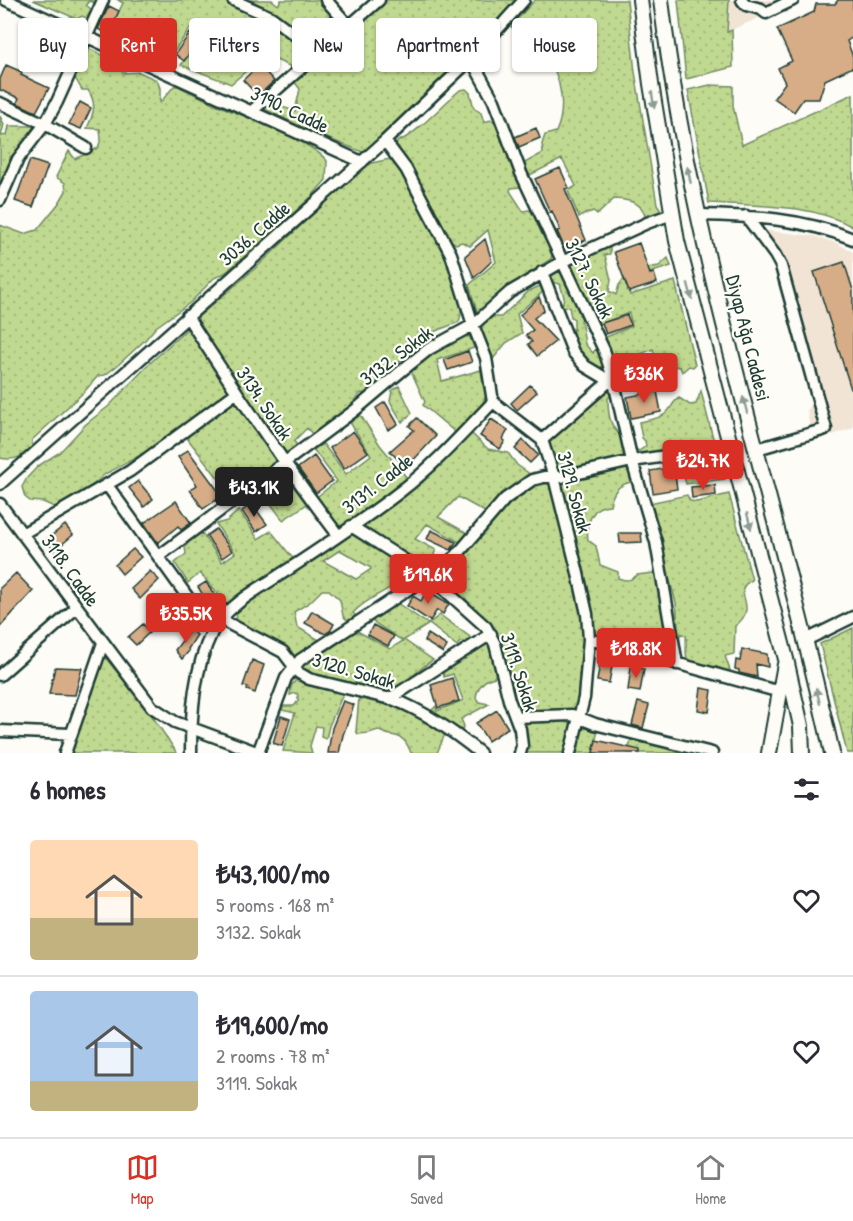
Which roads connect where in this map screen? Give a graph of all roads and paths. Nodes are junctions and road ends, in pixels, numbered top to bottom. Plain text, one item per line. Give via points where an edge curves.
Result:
1 (6, 0) edge
2 (103, 0) edge
3 (233, 0) edge
4 (326, 0) edge
5 (379, 0) edge
6 (524, 0) edge
7 (640, 0) edge
8 (662, 0) edge
9 (742, 0) edge
10 (793, 0) edge
11 (45, 18) edge
12 (341, 18) edge
13 (358, 18) edge
14 (500, 27) edge
15 (88, 33) edge
16 (292, 33) edge
17 (88, 38) edge
18 (70, 72) edge
19 (297, 72) edge
20 (457, 72) edge
21 (478, 72) edge
22 (0, 103) edge
23 (252, 111) junction
24 (45, 124) junction
25 (385, 141) junction
26 (86, 148) dead end
27 (362, 162) junction
28 (0, 200) edge
29 (672, 214) junction
30 (698, 215) junction
31 (746, 216) junction
32 (853, 239) edge
33 (562, 262) junction
34 (542, 272) junction
35 (187, 316) junction
36 (473, 325) junction
37 (612, 379) junction
38 (236, 393) junction
39 (493, 402) junction
40 (542, 440) junction
41 (729, 447) junction
42 (757, 449) junction
43 (632, 461) junction
44 (284, 464) junction
45 (554, 477) junction
46 (0, 484) edge
47 (107, 485) junction
48 (0, 504) edge
49 (351, 526) junction
50 (22, 534) junction
51 (338, 535) junction
52 (159, 556) junction
53 (428, 575) junction
54 (76, 608) junction
55 (853, 617) edge
56 (222, 620) junction
57 (212, 631) junction
58 (490, 634) junction
59 (590, 639) junction
60 (804, 641) junction
61 (103, 643) junction
62 (786, 659) junction
63 (677, 664) junction
64 (293, 667) junction
65 (0, 675) edge
66 (780, 692) junction
67 (389, 699) junction
68 (516, 717) junction
69 (580, 717) junction
70 (191, 729) junction
71 (0, 731) edge
72 (70, 734) junction
73 (65, 753) edge
74 (191, 753) edge
75 (259, 753) edge
76 (480, 753) edge
77 (520, 753) edge
78 (570, 753) edge
79 (712, 753) edge
80 (769, 753) edge
81 (802, 753) edge
82 (832, 753) edge

1 - 11 street, 3190. Cadde
2 - 15 street
3 - 16 street via 271,17
4 - 12 street
5 - 13 street
6 - 14 street, 3036. Cadde
7 -> 29 main road
30 -> 8 main road, Diyap Ağa Caddesi via 670,70
9 - 10 street via 766,13
17 - 23 street, 3190. Cadde
18 - 24 street
19 - 23 street
20 - 25 street, 3036. Cadde
21 - 33 street, 3127. Sokak
22 - 24 street
23 - 27 street, 3190. Cadde
24 - 26 street
24 - 28 street via 19,158
25 - 27 street, 3036. Cadde
25 - 36 street via 406,169 452,254
27 - 35 street, 3036. Cadde
29 - 33 street, 3132. Sokak
29 -> 41 main road
30 - 31 street
42 -> 30 main road, Diyap Ağa Caddesi
31 - 32 street via 797,222
31 - 42 street via 781,266 826,429
33 - 34 street, 3132. Sokak
33 - 37 street, 3127. Sokak via 602,344
34 - 36 street, 3132. Sokak via 510,292
34 - 37 street via 573,352 585,366
35 - 38 street, 3134. Sokak
35 - 46 street, 3036. Cadde
36 - 39 street via 486,358
36 - 44 street, 3132. Sokak via 413,362
37 - 40 street
37 - 43 street, 3127. Sokak
38 - 44 street, 3134. Sokak
38 - 47 street
39 - 40 street, 3129. Sokak
39 - 49 street, 3131. Cadde via 403,490
40 - 45 street, 3129. Sokak
41 - 43 street
41 -> 62 main road
42 - 60 main road, Diyap Ağa Caddesi
43 - 45 street
43 - 63 street, 3127. Sokak via 656,542
44 - 51 street, 3134. Sokak
44 - 52 street, 3132. Sokak
45 - 53 street via 532,480 505,499 456,556
45 - 59 street, 3129. Sokak
47 - 50 street
47 - 52 street
48 - 50 street, 3118. Cadde
49 - 51 street, 3131. Cadde
49 - 53 street, 3119. Sokak
50 - 54 street, 3118. Cadde
51 - 56 street, 3131. Cadde via 246,596
52 - 57 street
53 - 58 street, 3119. Sokak
53 - 64 street
54 - 61 street, 3118. Cadde
54 - 65 street
55 - 60 street
56 - 57 street, 3131. Cadde
56 - 64 street, 3120. Sokak via 283,652
57 - 70 street, 3131. Cadde via 196,685
58 - 67 street
58 - 68 street, 3119. Sokak
59 - 63 street
59 - 69 street, 3129. Sokak
82 -> 60 main road, Diyap Ağa Caddesi
61 - 70 street, 3118. Cadde via 152,707
61 - 72 street
62 - 66 main road
62 - 81 main road via 801,726
63 - 66 street
64 - 67 street, 3120. Sokak via 309,679
64 - 75 street
66 - 80 main road
67 - 76 street, 3120. Sokak via 426,715
68 - 69 street
68 - 77 street, 3119. Sokak
69 - 78 street, 3129. Sokak
69 - 79 street
70 - 74 street, 3131. Cadde
70 - 75 street, 3118. Cadde
71 - 72 street
72 - 73 street

